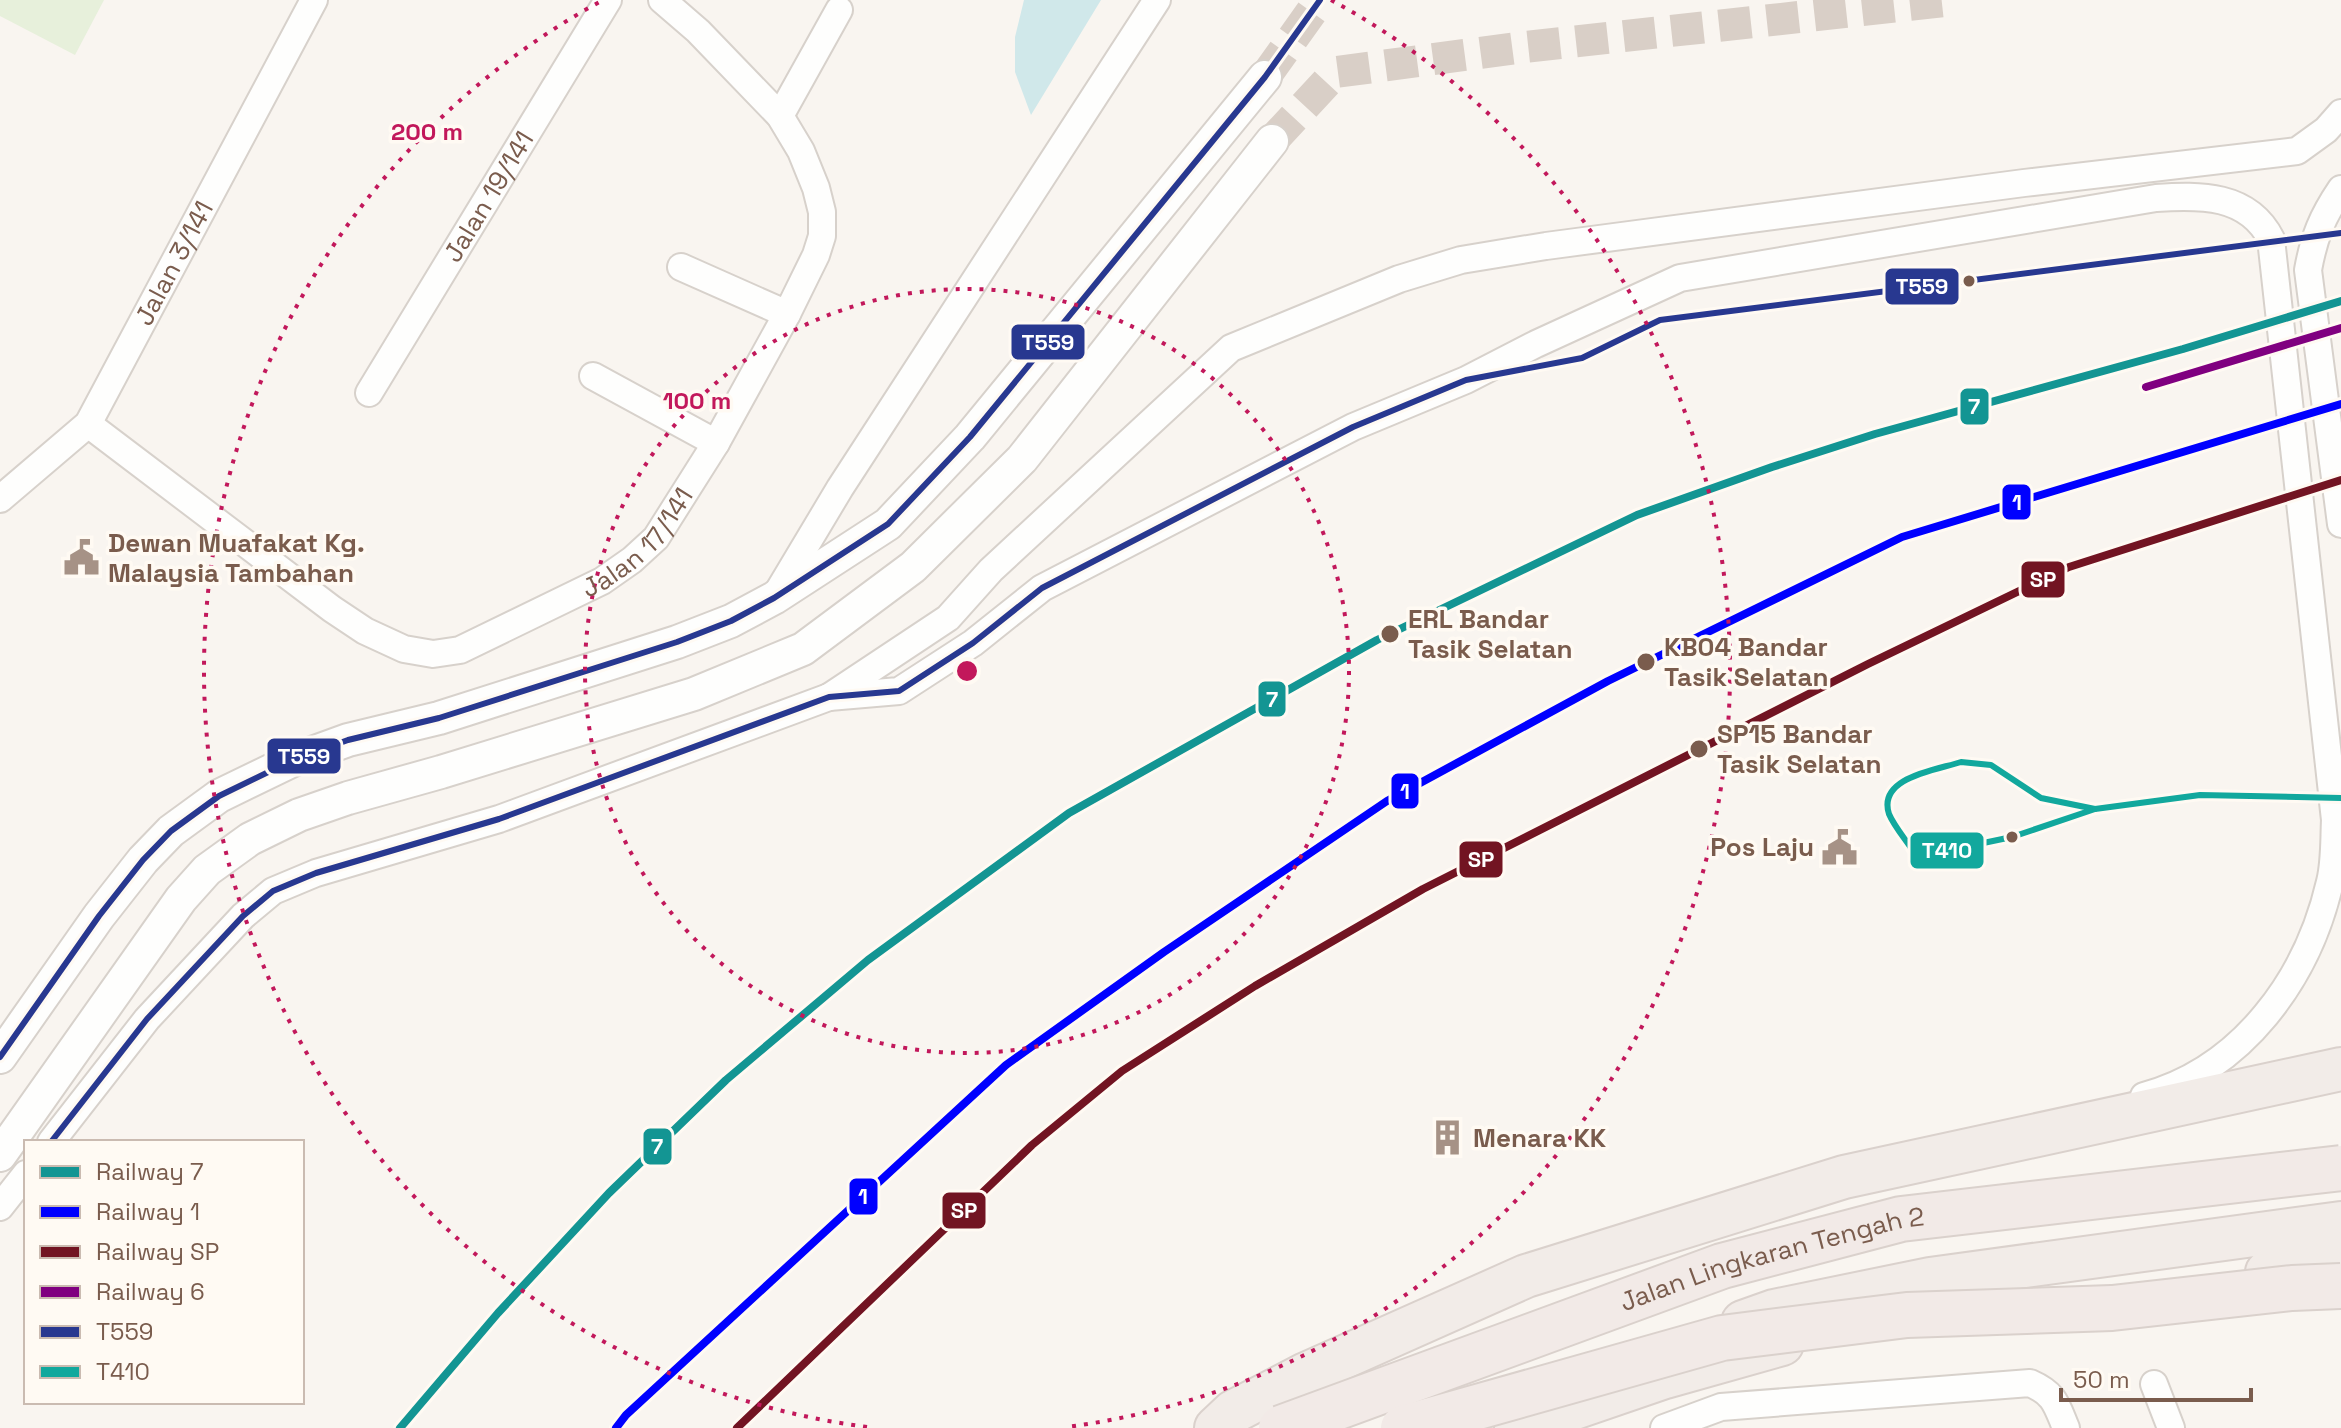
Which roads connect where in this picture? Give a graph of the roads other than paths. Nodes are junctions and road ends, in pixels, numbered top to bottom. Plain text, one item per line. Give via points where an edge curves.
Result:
1 (314, 0) edge
2 (608, 0) edge
3 (662, 0) edge
4 (1157, 0) edge
5 (839, 10) dead end
6 (1265, 77) tunnel mouth
7 (2341, 113) edge
8 (780, 116) junction
9 (1272, 141) tunnel mouth
10 (2024, 183) junction
11 (2341, 189) edge
12 (2156, 198) junction
13 (681, 267) dead end
14 (787, 314) junction
15 (593, 376) dead end
16 (369, 393) dead end
17 (88, 424) junction
18 (716, 443) junction
19 (0, 499) edge
20 (2341, 524) edge
21 (774, 598) junction
22 (829, 697) junction
23 (0, 1057) edge
24 (2341, 1069) edge
25 (53, 1140) edge
26 (0, 1155) edge
27 (2341, 1157) edge
28 (2341, 1168) edge
29 (24, 1177) edge
30 (1844, 1177) junction
31 (0, 1207) edge
32 (2341, 1223) edge
33 (2341, 1262) edge
34 (2341, 1286) edge
35 (2154, 1384) dead end
36 (1425, 1426) edge
37 (1216, 1428) edge
38 (1269, 1428) edge
39 (1281, 1428) edge
40 (1508, 1428) edge
41 (1516, 1428) edge
42 (1664, 1428) edge
43 (2066, 1428) edge
44 (2171, 1428) edge

1 - 17 street, Jalan 3/141
2 - 16 street, Jalan 19/141
3 - 8 street, Jalan 17/141
4 - 21 street
5 - 8 street
6 - 21 street via 970,437 888,524
7 - 10 street via 2297,151
8 - 14 street, Jalan 17/141 via 801,151 822,212 816,255
9 - 26 street via 1022,459 913,567 803,649 751,672 348,798 250,839 207,870 181,899
10 - 12 street
10 - 22 street via 1461,260 1399,279 1231,348 991,570 948,618
11 - 20 street via 2313,239 2308,270
12 - 22 street via 1680,278 1466,380 1353,427 1042,588 973,643 899,691
12 - 30 street via 2197,195 2232,203 2250,213 2271,239 2335,820 2323,908 2295,975 2273,1007 2247,1037 2211,1065 2163,1091
13 - 14 street
14 - 18 street, Jalan 17/141
15 - 18 street
17 - 18 street, Jalan 17/141 via 343,617 404,649 433,654 460,650 602,581 632,560 656,538
17 - 19 street, Jalan 3/141
21 - 23 street via 677,642 439,718 348,740 219,796 171,831 143,860
22 - 25 street via 499,819 316,873 273,891 147,1019
24 - 30 highway
27 - 38 highway, Jalan Lingkaran Tengah 2 via 1985,1203 1839,1231 1671,1283
28 - 39 highway, bridge via 1901,1219 1722,1266
29 - 31 street
30 - 37 highway via 1526,1276 1306,1374 1233,1412
32 - 36 highway, Jalan Lingkaran Tengah 2 via 1930,1279 1774,1311
33 - 41 highway via 2095,1293 1787,1343 1665,1377
34 - 36 highway, bridge via 2112,1308 1907,1315 1722,1338
35 - 44 street
36 - 40 highway
42 - 43 street via 1721,1407 2030,1383 2054,1397

